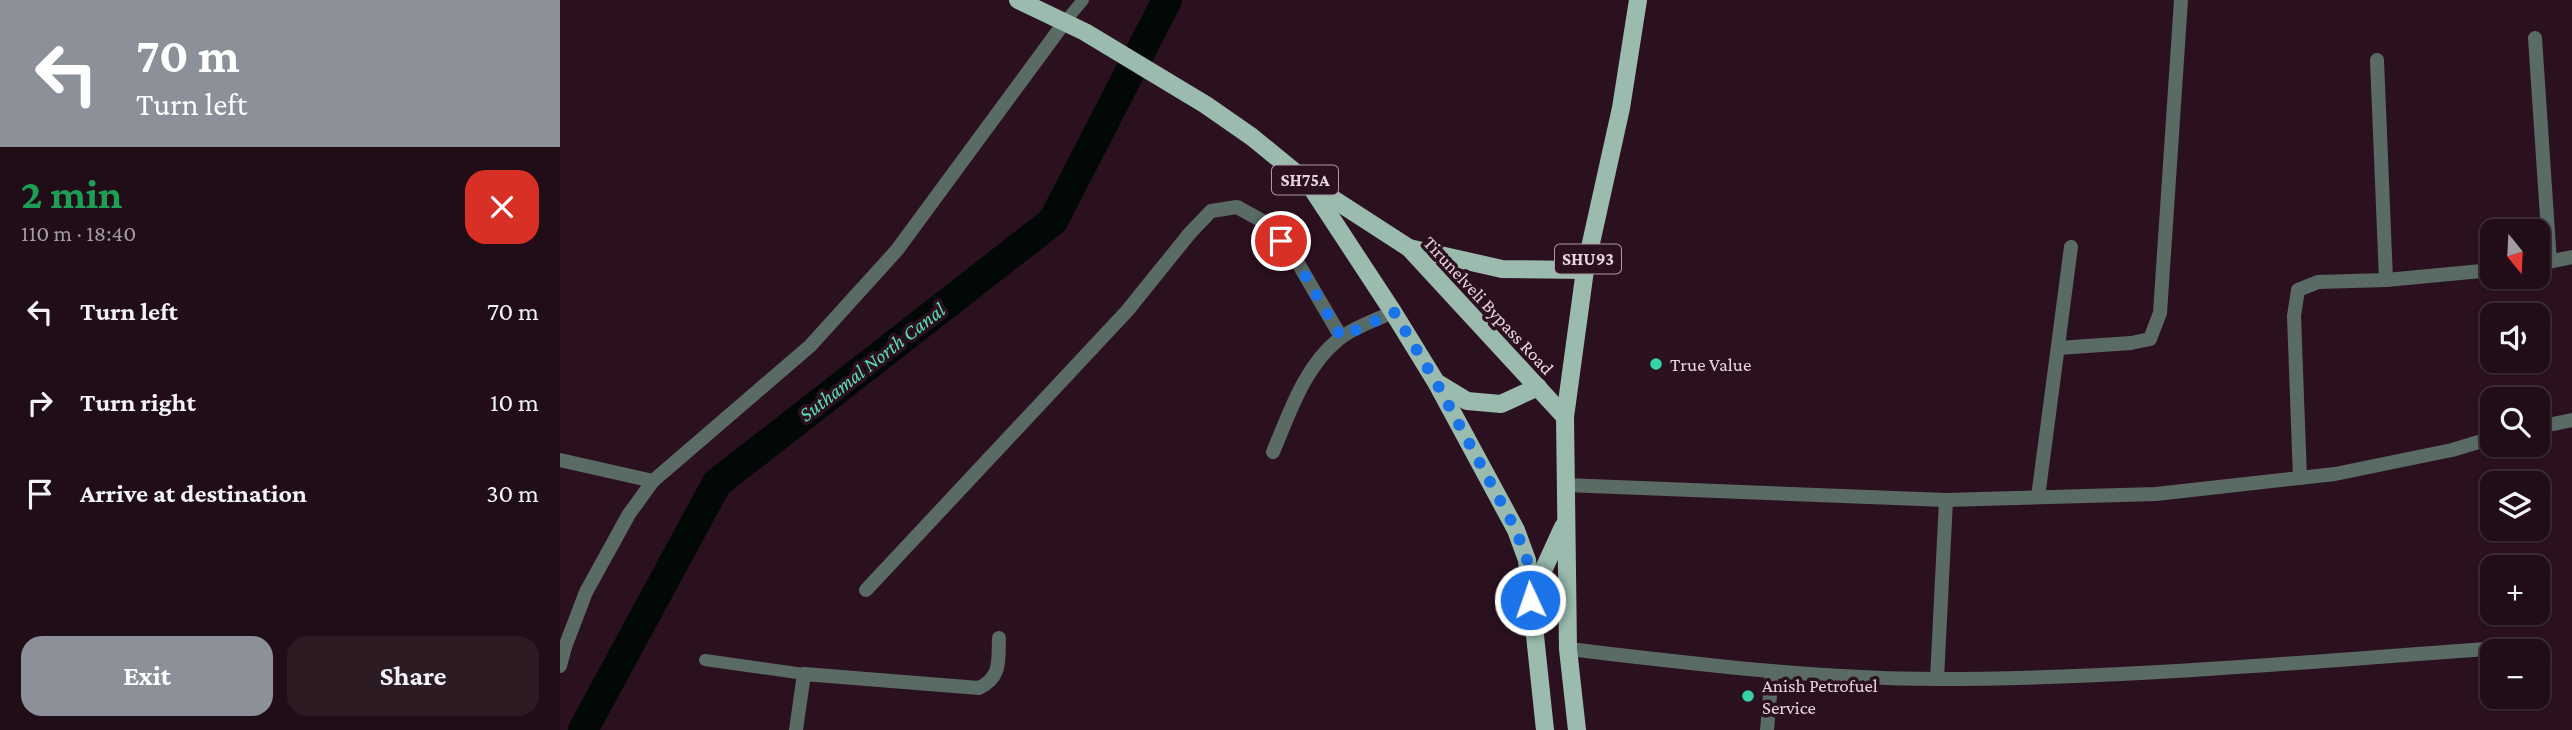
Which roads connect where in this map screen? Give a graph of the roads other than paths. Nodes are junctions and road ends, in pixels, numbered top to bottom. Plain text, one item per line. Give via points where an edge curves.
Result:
1 (1018, 0) edge
2 (1083, 0) edge
3 (1638, 0) edge
4 (2181, 0) edge
5 (1064, 23) junction
6 (2535, 38) dead end
7 (2377, 60) dead end
8 (1307, 182) junction
9 (2542, 219) edge
10 (2071, 247) dead end
11 (1409, 248) junction
12 (2572, 257) edge
13 (2550, 262) edge
14 (1586, 270) junction
15 (2480, 271) edge
16 (2386, 280) junction
17 (1394, 312) junction
18 (1341, 337) junction
19 (2058, 348) junction
20 (1436, 382) junction
21 (1538, 387) junction
22 (1565, 417) junction
23 (2572, 420) edge
24 (2550, 425) edge
25 (2480, 442) edge
26 (1273, 452) dead end
27 (560, 460) edge
28 (2300, 478) junction
29 (653, 481) junction
30 (1566, 485) junction
31 (2038, 497) junction
32 (1946, 500) junction
33 (1566, 521) junction
34 (866, 590) dead end
35 (1530, 600) junction
36 (999, 638) dead end
37 (1567, 649) junction
38 (2480, 649) edge
39 (705, 660) dead end
40 (560, 666) edge
41 (1772, 672) junction
42 (804, 674) junction
43 (1937, 679) junction
44 (796, 730) edge
45 (1545, 730) edge
46 (1577, 730) edge
47 (1767, 730) edge

1 - 5 main road, Tirunelveli Bypass Road / SH75A
2 - 5 lane
3 - 14 main road, SHU93 via 1621,108
4 - 19 street via 2160,313 2150,339
5 - 8 main road, Tirunelveli Bypass Road / SH75A via 1206,105
5 - 29 street via 897,250 810,346
6 - 9 street
7 - 16 street
8 - 11 main road, Tirunelveli Bypass Road / SH75A
8 - 17 main road, Tirunelveli Bypass Road / SH75A
10 - 19 street
11 - 14 main road via 1502,269
11 - 21 main road, Tirunelveli Bypass Road / SH75A
12 - 13 street
14 - 22 main road, SHU93
15 - 16 street
16 - 28 street via 2318,282 2298,290 2294,316
17 - 18 street
17 - 20 main road, Tirunelveli Bypass Road / SH75A
18 - 26 street via 1319,357 1301,387
18 - 34 street via 1295,258 1268,224 1237,207 1212,211 1127,311
19 - 31 street
20 - 21 main road via 1467,401 1501,404
20 - 35 main road, Tirunelveli Bypass Road / SH75A via 1516,530 1527,560
21 - 22 main road, Tirunelveli Bypass Road / SH75A
22 - 30 main road, SHU93
23 - 24 street
25 - 28 street
27 - 29 street
28 - 31 street via 2156,494
29 - 40 street via 586,592
30 - 32 street
30 - 33 main road, SHU93
31 - 32 street
32 - 43 street
33 - 35 main road
33 - 37 main road, SHU93
35 - 45 main road, Tirunelveli Bypass Road
36 - 42 street via 997,671 990,683 979,688
37 - 41 street
37 - 46 main road, SHU93
38 - 43 street via 2168,671
39 - 42 lane
41 - 43 street
41 - 47 street
42 - 44 street

